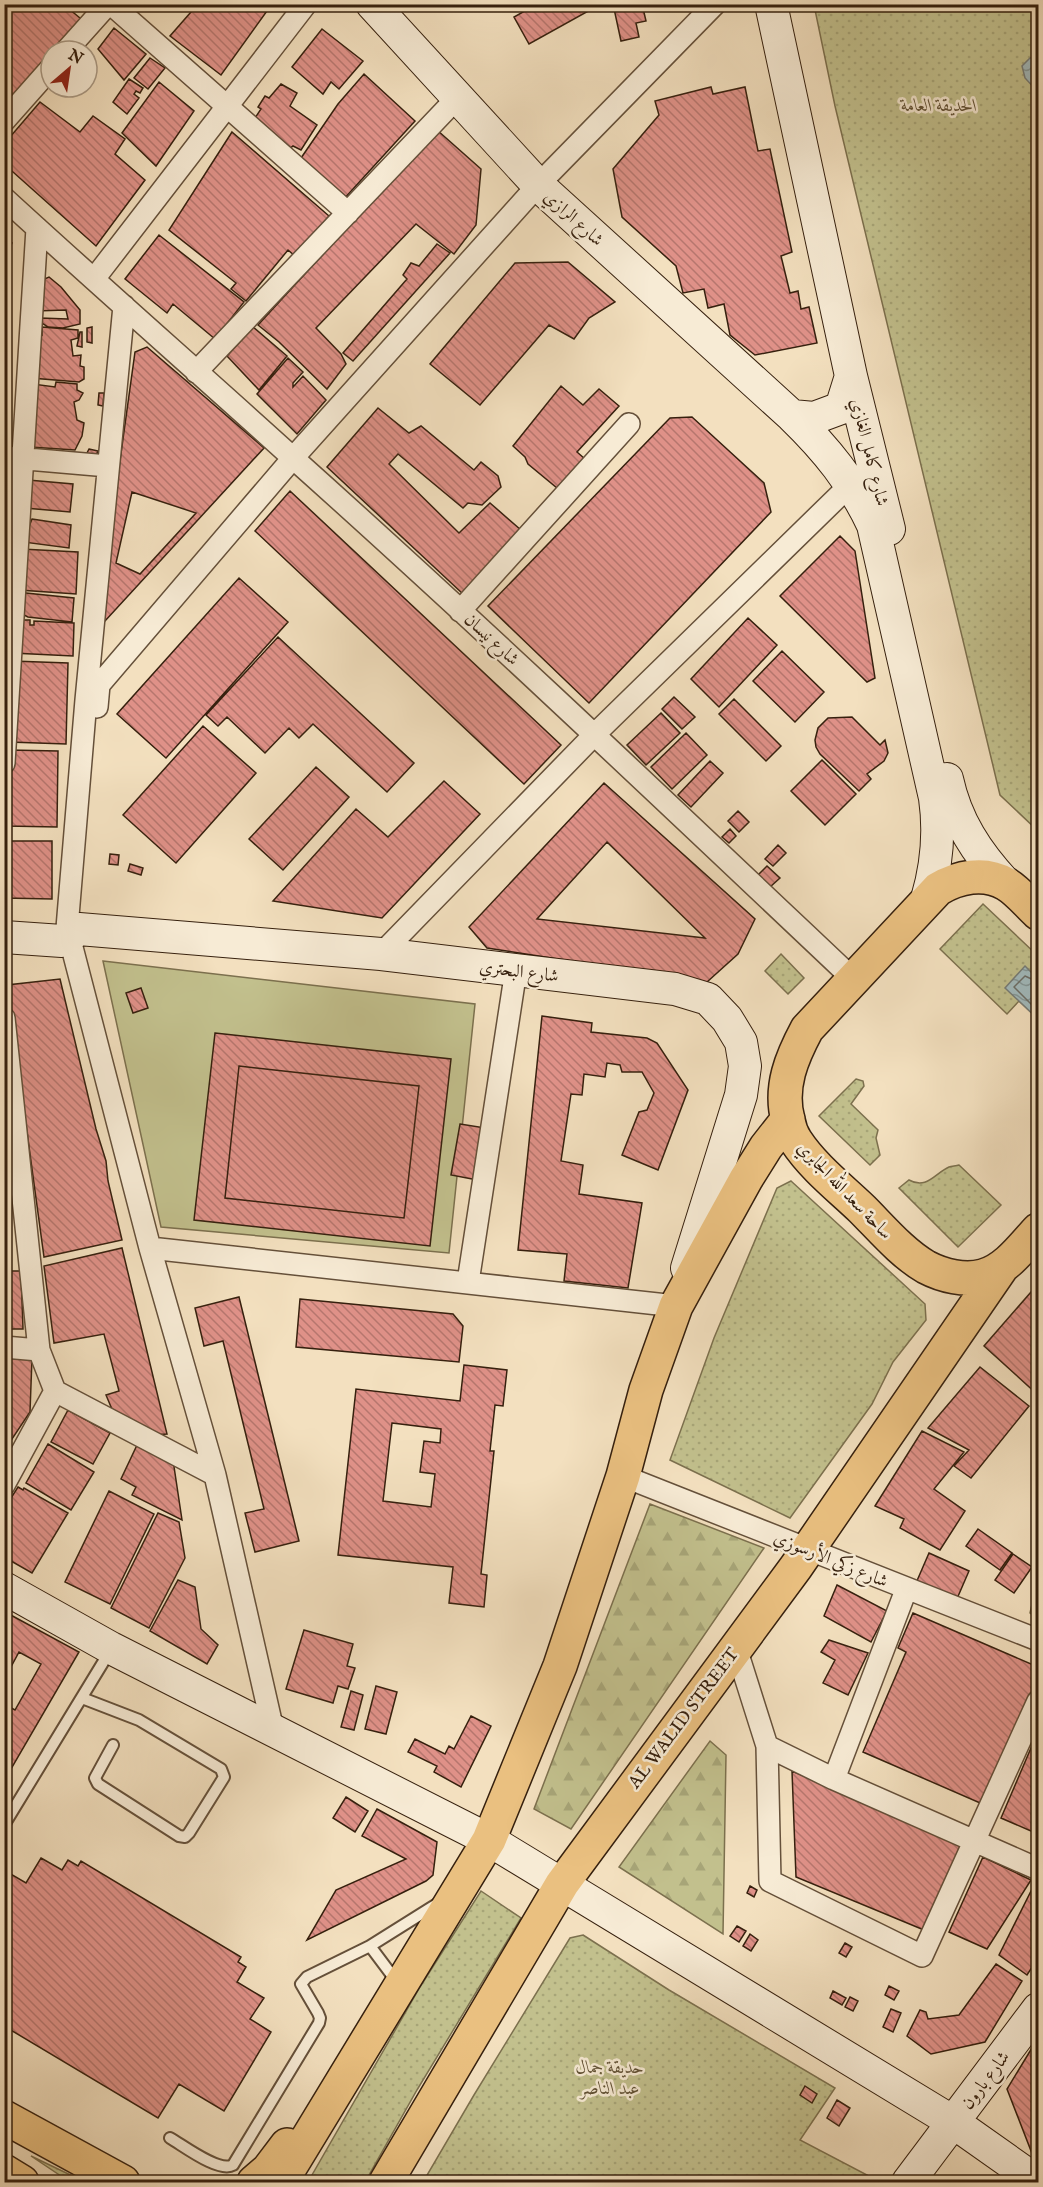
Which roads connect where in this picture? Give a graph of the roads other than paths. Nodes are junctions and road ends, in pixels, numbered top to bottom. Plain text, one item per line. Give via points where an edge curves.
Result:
1 (110, 4) edge
2 (306, 4) edge
3 (372, 4) edge
4 (715, 4) edge
5 (771, 4) edge
6 (77, 39) edge
7 (39, 82) edge
8 (457, 98) junction
9 (226, 107) junction
10 (4, 122) edge
11 (538, 185) junction
12 (4, 198) edge
13 (348, 213) junction
14 (37, 228) junction
15 (94, 279) junction
16 (124, 306) junction
17 (196, 372) junction
18 (851, 376) junction
19 (792, 416) junction
20 (629, 424) dead end
21 (14, 458) edge
22 (293, 458) junction
23 (108, 466) junction
24 (851, 484) junction
25 (460, 611) junction
26 (595, 734) junction
27 (4, 763) edge
28 (1006, 884) junction
29 (927, 899) junction
30 (1038, 913) edge
31 (74, 932) junction
32 (4, 937) edge
33 (381, 954) junction
34 (516, 970) junction
35 (853, 979) junction
36 (4, 1018) edge
37 (788, 1119) junction
38 (1038, 1230) edge
39 (150, 1248) junction
40 (1002, 1267) junction
41 (468, 1282) junction
42 (675, 1305) junction
43 (4, 1347) edge
44 (39, 1350) junction
45 (55, 1391) junction
46 (215, 1475) junction
47 (623, 1476) junction
48 (4, 1485) edge
49 (808, 1550) junction
50 (4, 1588) edge
51 (906, 1590) junction
52 (1038, 1640) edge
53 (111, 1648) junction
54 (736, 1648) junction
55 (82, 1698) junction
56 (1038, 1701) edge
57 (273, 1730) junction
58 (112, 1745) dead end
59 (767, 1746) junction
60 (834, 1779) junction
61 (4, 1826) edge
62 (489, 1840) junction
63 (975, 1840) junction
64 (1038, 1869) edge
65 (562, 1884) junction
66 (460, 1889) junction
67 (370, 1946) junction
68 (401, 1987) junction
69 (1038, 2010) edge
70 (330, 2101) junction
71 (4, 2117) edge
72 (953, 2122) junction
73 (170, 2138) dead end
74 (4, 2171) edge
75 (22, 2182) edge
76 (123, 2182) edge
77 (254, 2182) edge
78 (281, 2182) edge
79 (386, 2182) edge
80 (908, 2182) edge
81 (1038, 2182) edge

1 - 6 street
1 - 9 street
2 - 9 street
3 - 8 main road, شارع الرازي
4 - 11 street
5 - 18 main road, شارع كامل الغازي
7 - 10 street
8 - 11 main road, شارع الرازي
8 - 13 street
9 - 13 street
9 - 15 street
11 - 19 main road, شارع الرازي
11 - 22 street
12 - 14 street
13 - 17 street
14 - 15 street
14 - 21 street
15 - 16 street, شارع نيسان
16 - 17 street, شارع نيسان
16 - 23 street
17 - 22 street, شارع نيسان
18 - 19 main road via 841,408 814,418
18 - 28 main road, شارع كامل الغازي via 954,805 972,843
19 - 24 main road, شارع كامل الغازي via 819,442
20 - 25 street
21 - 23 street
21 - 27 street
22 - 25 street, شارع نيسان
22 - 31 street via 99,685
23 - 31 street via 67,928
24 - 26 street
24 - 29 main road, شارع كامل الغازي via 873,525 935,798 937,859
25 - 26 street, شارع نيسان
26 - 33 street
26 - 35 street, شارع نيسان
28 - 29 main road, ساحة سعد الله الجابري via 978,876 964,877
28 - 30 main road, ساحة سعد الله الجابري
29 - 35 main road, ساحة سعد الله الجابري
31 - 32 main road, شارع البحتري via 62,940
31 - 33 main road, شارع البحتري
31 - 39 street
33 - 34 main road, شارع البحتري
34 - 41 street
34 - 42 main road, شارع البحتري via 675,989 708,999 741,1042 745,1066 741,1095
35 - 37 main road, ساحة سعد الله الجابري via 807,1029 794,1052 784,1097
36 - 44 street
37 - 40 main road, ساحة سعد الله الجابري via 795,1139 808,1157 926,1267 966,1278 984,1276
37 - 42 main road via 746,1179
38 - 40 main road, ساحة سعد الله الجابري
39 - 41 street
39 - 46 street
40 - 49 main road, AL WALID STREET
41 - 42 street
42 - 47 main road via 646,1390
43 - 44 street
44 - 45 street
45 - 46 street
45 - 48 street
46 - 57 street
47 - 49 street, شارع زكي الأرسوزي
47 - 62 main road via 560,1666
49 - 51 street, شارع زكي الأرسوزي
49 - 54 main road, AL WALID STREET
50 - 53 main road
51 - 52 street, شارع زكي الأرسوزي
51 - 60 street
53 - 55 lane
53 - 57 main road
54 - 59 street
54 - 65 main road, AL WALID STREET
55 - 58 lane via 139,1720 221,1769 224,1777 189,1833 179,1836 98,1784 95,1778
55 - 61 lane
56 - 63 street
57 - 62 main road
59 - 60 street
59 - 63 street via 770,1881 922,1956
60 - 63 street
62 - 65 main road
62 - 66 main road
63 - 64 street
65 - 72 main road
65 - 79 main road, AL WALID STREET
66 - 67 lane
66 - 68 main road
67 - 68 lane
67 - 73 lane via 307,1977 301,1984 318,2013 319,2023 233,2165 218,2166
68 - 70 main road
69 - 72 main road, شارع بارون
70 - 77 main road via 300,2128
70 - 78 main road
71 - 76 main road
72 - 80 main road, شارع بارون
72 - 81 main road
74 - 75 main road

